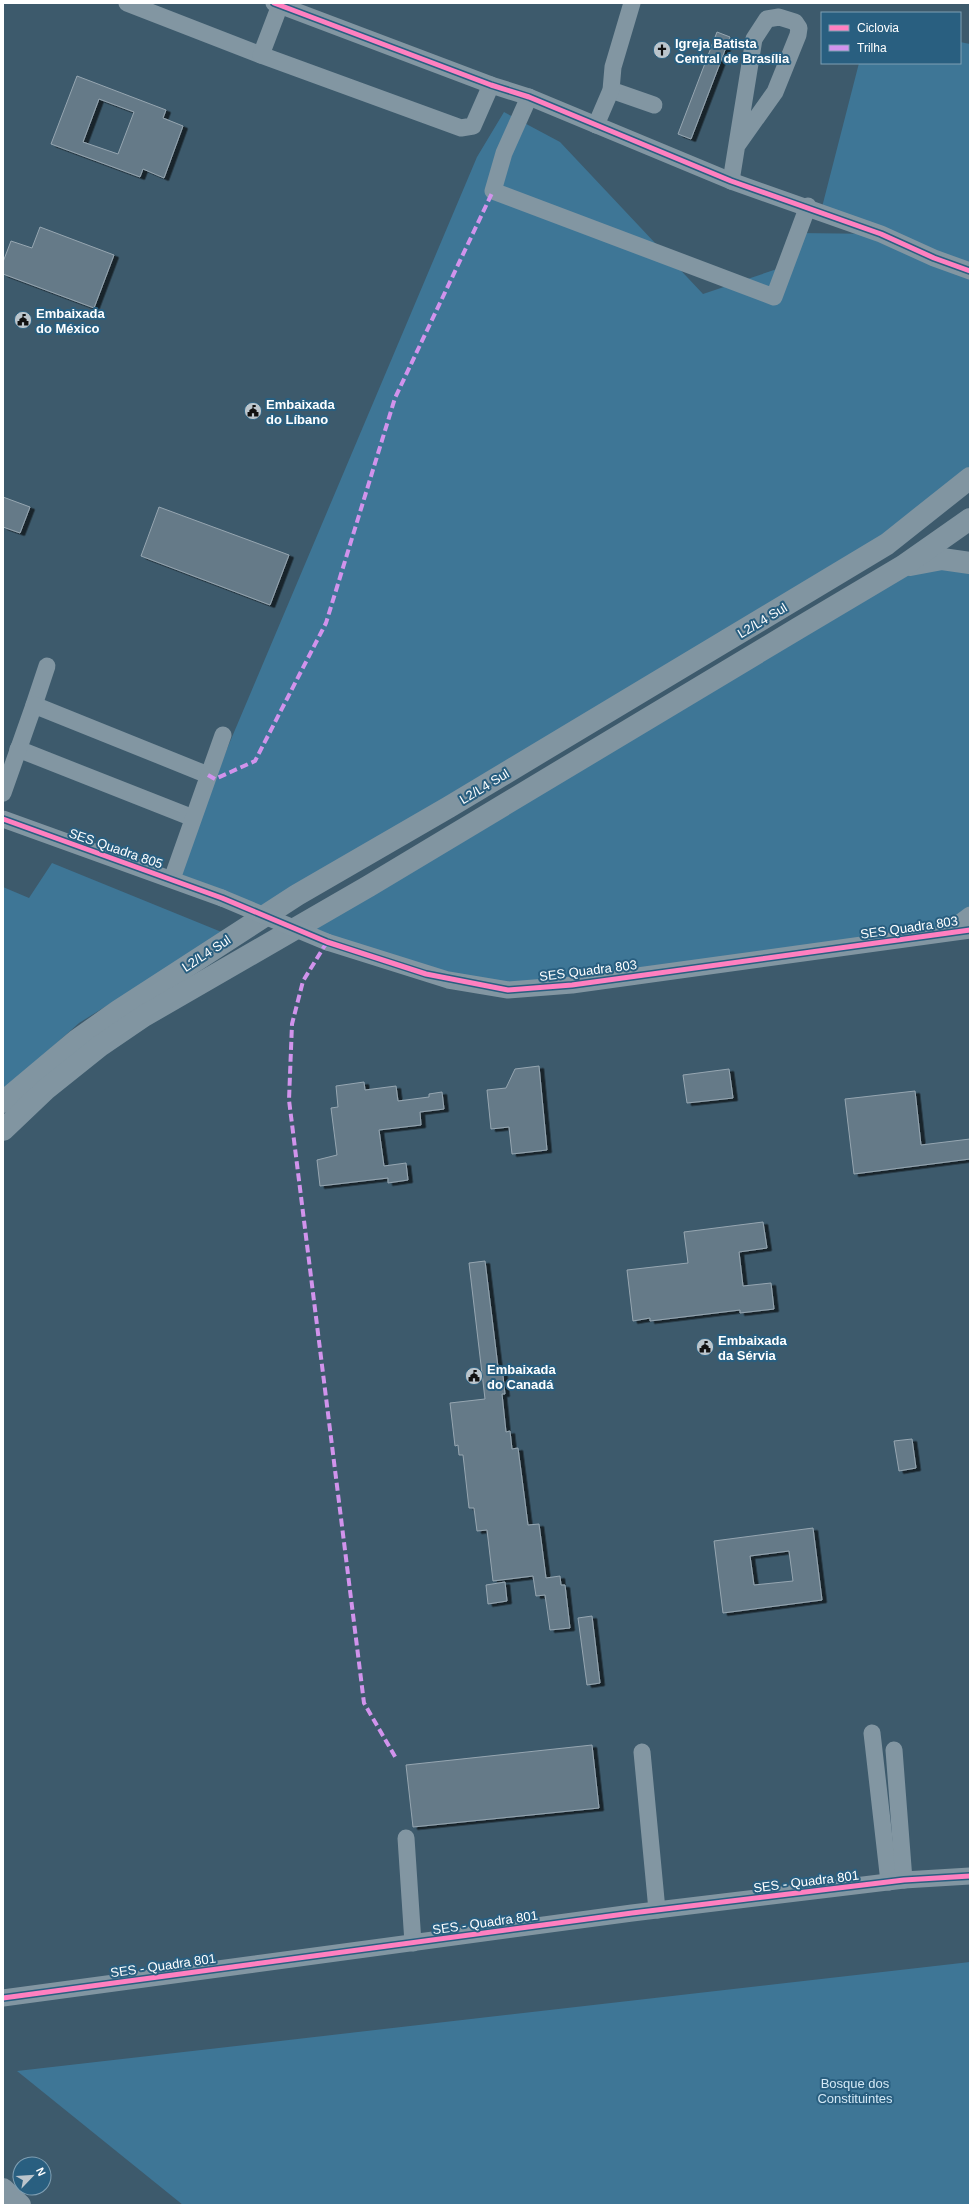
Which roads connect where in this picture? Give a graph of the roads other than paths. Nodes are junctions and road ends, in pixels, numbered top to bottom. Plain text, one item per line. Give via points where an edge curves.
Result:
1 (127, 3) edge
2 (632, 3) edge
3 (277, 4) edge
4 (301, 8) edge
5 (261, 55) junction
6 (491, 85) junction
7 (611, 90) junction
8 (529, 97) junction
9 (654, 105) dead end
10 (596, 125) junction
11 (738, 144) junction
12 (731, 181) junction
13 (808, 206) junction
14 (970, 271) edge
15 (970, 478) edge
16 (970, 519) edge
17 (970, 563) edge
18 (903, 566) junction
19 (47, 666) dead end
20 (34, 705) junction
21 (223, 735) dead end
22 (18, 749) junction
23 (208, 775) junction
24 (3, 793) edge
25 (193, 818) junction
26 (3, 819) edge
27 (172, 879) junction
28 (222, 898) joint
29 (970, 915) edge
30 (970, 930) edge
31 (943, 934) junction
32 (3, 1102) edge
33 (3, 1130) edge
34 (872, 1733) dead end
35 (894, 1750) dead end
36 (642, 1752) dead end
37 (406, 1838) dead end
38 (970, 1876) edge
39 (896, 1881) junction
40 (657, 1910) junction
41 (413, 1942) junction
42 (3, 1998) edge
43 (3, 2189) edge
44 (20, 2205) edge

1 - 5 street
2 - 7 street via 613,67
3 - 4 street
3 - 5 street
4 - 6 street
5 - 6 street via 461,128 473,126
6 - 8 street
7 - 9 street
7 - 10 street
8 - 10 street
8 - 13 street via 504,153 493,191 774,297
10 - 12 street
11 - 11 street via 754,39 767,19 779,17 795,22 799,28 798,35 775,92
11 - 12 street
12 - 13 street
13 - 14 street
15 - 32 main road, L2/L4 Sul via 887,544 449,807 296,895 124,1006 77,1040
16 - 18 main road, L2/L4 Sul
17 - 18 main road via 942,559
18 - 33 main road, L2/L4 Sul via 369,886 144,1016 100,1046 45,1090
19 - 20 street
20 - 22 street
20 - 23 street
21 - 23 street
22 - 24 street
22 - 25 street
23 - 25 street
25 - 27 street
26 - 27 street, SES Quadra 805
27 - 28 street, SES Quadra 805
28 - 31 street, SES Quadra 803, bridge via 327,942 426,974 508,990 572,984
29 - 31 street
30 - 31 street, SES Quadra 803
34 - 39 street
35 - 39 street
36 - 40 street
37 - 41 street
38 - 39 street, SES - Quadra 801
39 - 40 street, SES - Quadra 801
40 - 41 street, SES - Quadra 801
41 - 42 street, SES - Quadra 801
43 - 44 highway

